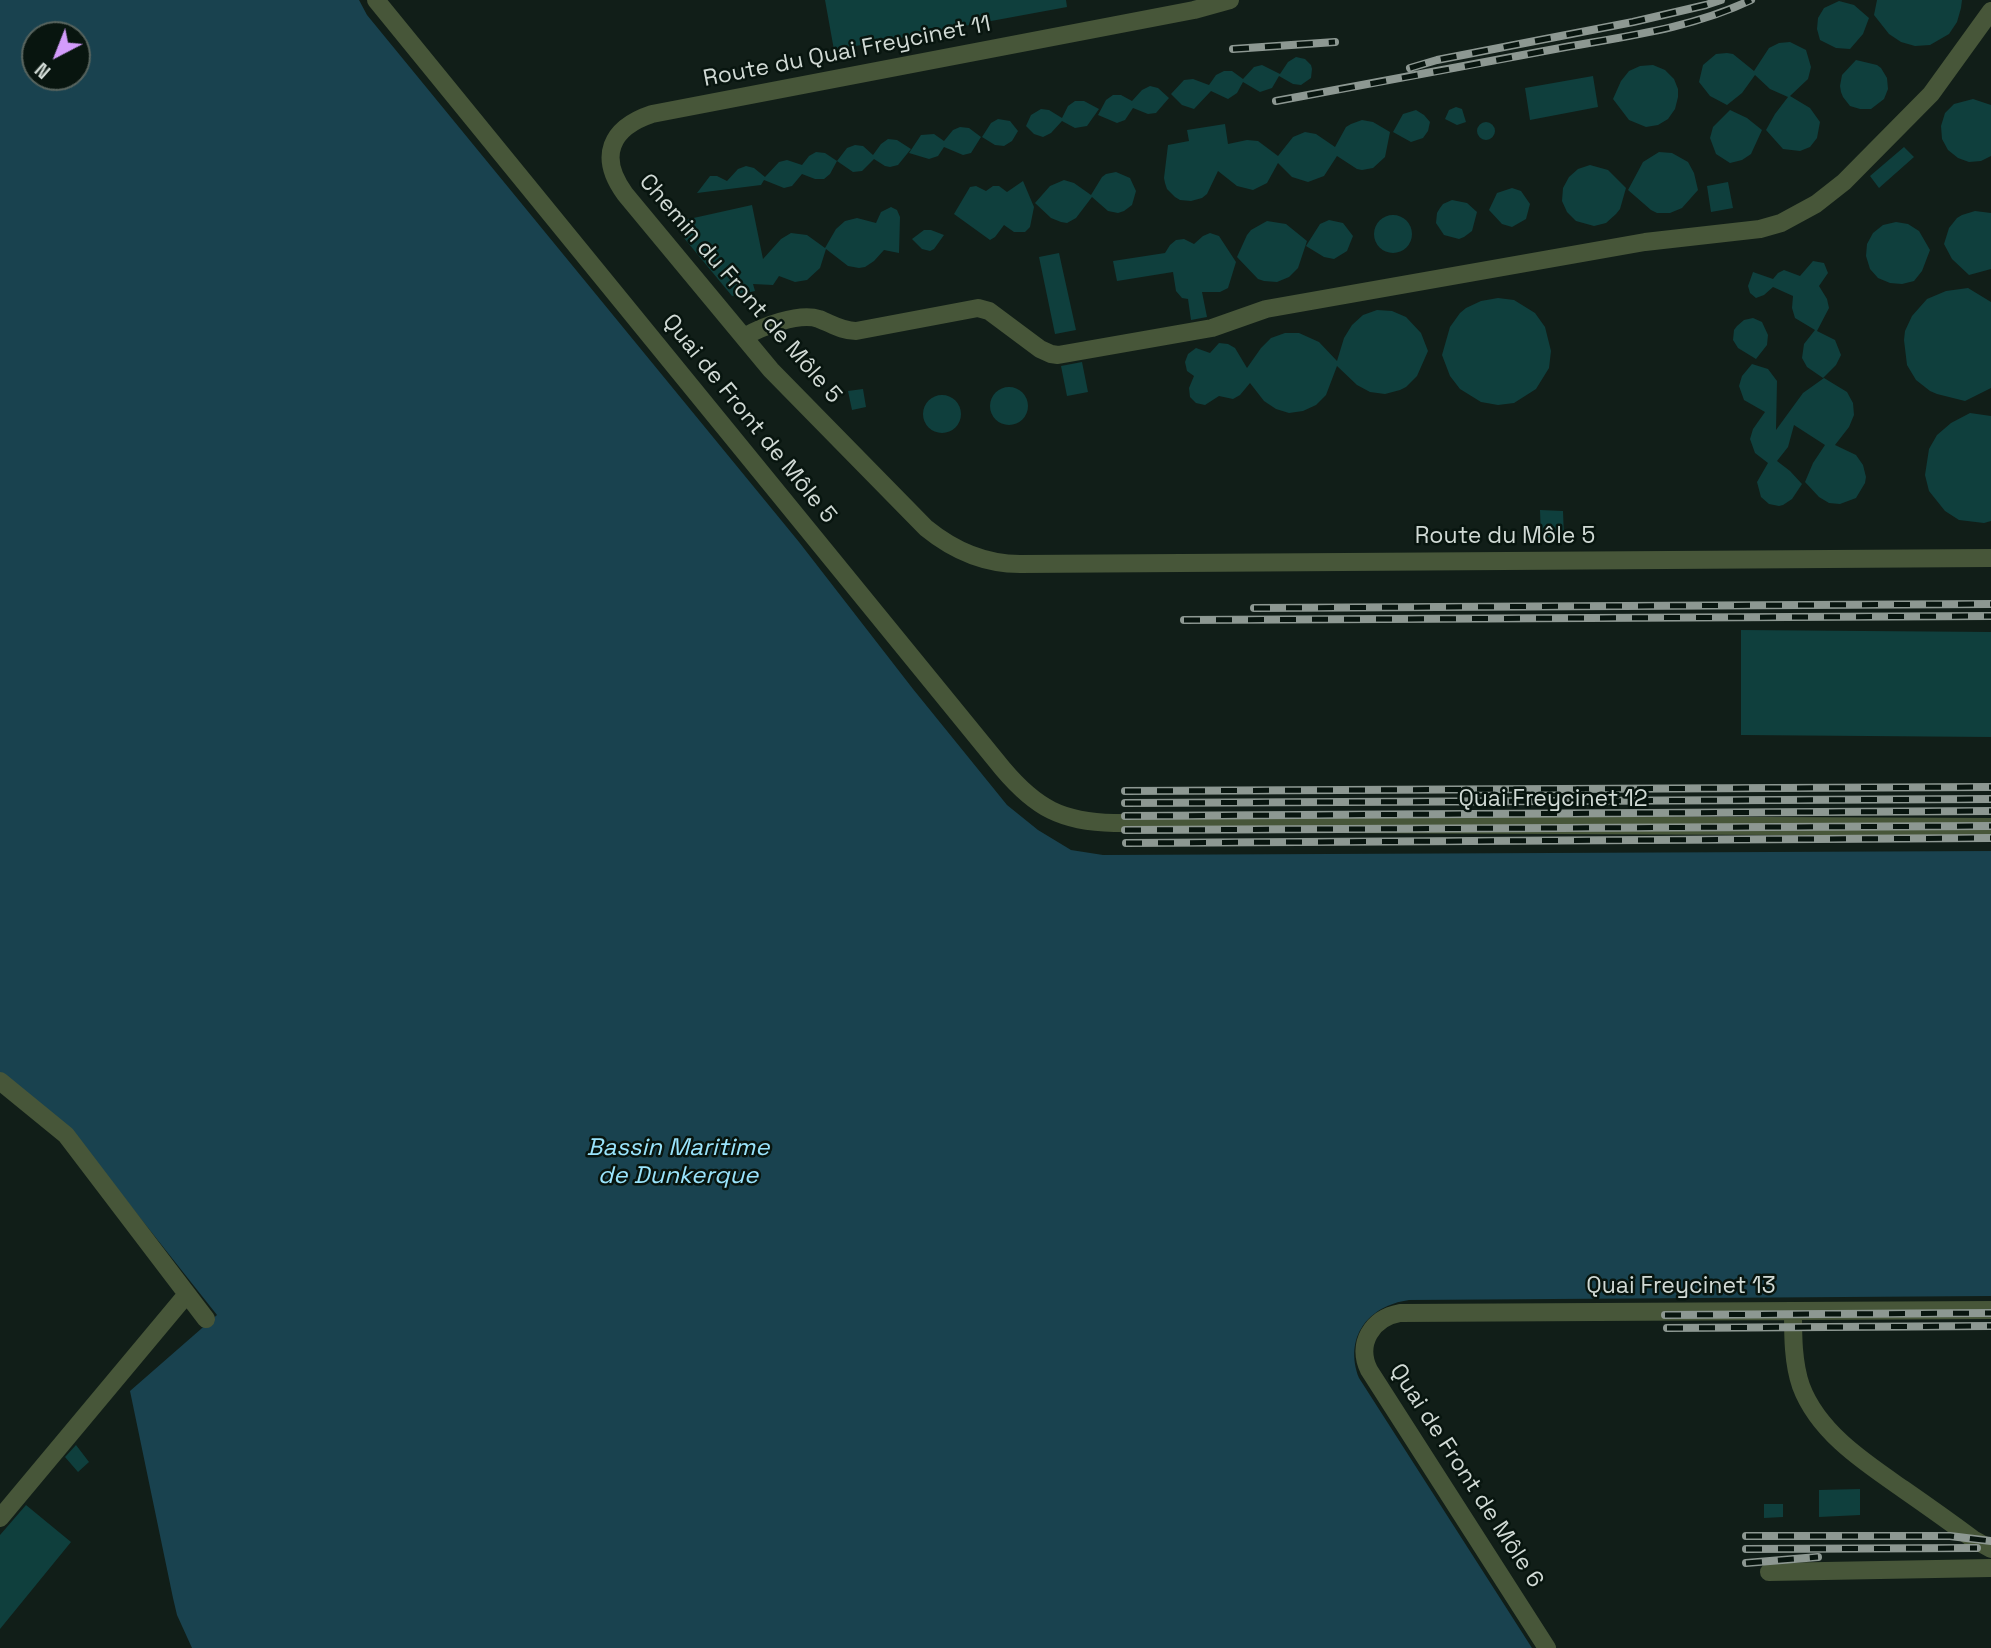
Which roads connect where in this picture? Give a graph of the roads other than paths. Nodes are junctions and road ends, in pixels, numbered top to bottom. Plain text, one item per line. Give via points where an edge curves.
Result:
1 (376, 0) edge
2 (1230, 0) edge
3 (1991, 11) edge
4 (611, 150) joint
5 (744, 337) junction
6 (1991, 558) edge
7 (1020, 564) joint
8 (1114, 823) joint
9 (1991, 827) edge
10 (3, 1088) edge
11 (187, 1294) junction
12 (1991, 1310) edge
13 (1793, 1311) junction
14 (206, 1319) dead end
15 (1374, 1327) joint
16 (0, 1518) edge
17 (1991, 1549) edge
18 (1991, 1569) edge
19 (1769, 1572) dead end
20 (1547, 1648) edge

1 - 8 street, Quai de Front de Môle 5 via 1020,789 1061,815
2 - 4 street, Route du Quai Freycinet 11 via 652,114 627,125
3 - 5 street via 1931,94 1844,183 1816,204 1771,227 1645,242 1293,304 1212,328 1058,355 1045,352 989,311 978,308 856,331 804,317
4 - 5 street, Chemin du Front de Môle 5 via 612,171 619,186
5 - 7 street, Chemin du Front de Môle 5 via 780,381 926,528 971,555
6 - 7 street, Route du Môle 5
8 - 9 street, Quai Freycinet 12
10 - 11 street via 66,1135
11 - 14 street
11 - 16 street
12 - 13 street, Quai Freycinet 13
13 - 15 street, Quai Freycinet 13 via 1400,1313
13 - 17 street via 1797,1374 1823,1422 1865,1462
15 - 20 street, Quai de Front de Môle 6 via 1363,1352 1369,1370
18 - 19 street

